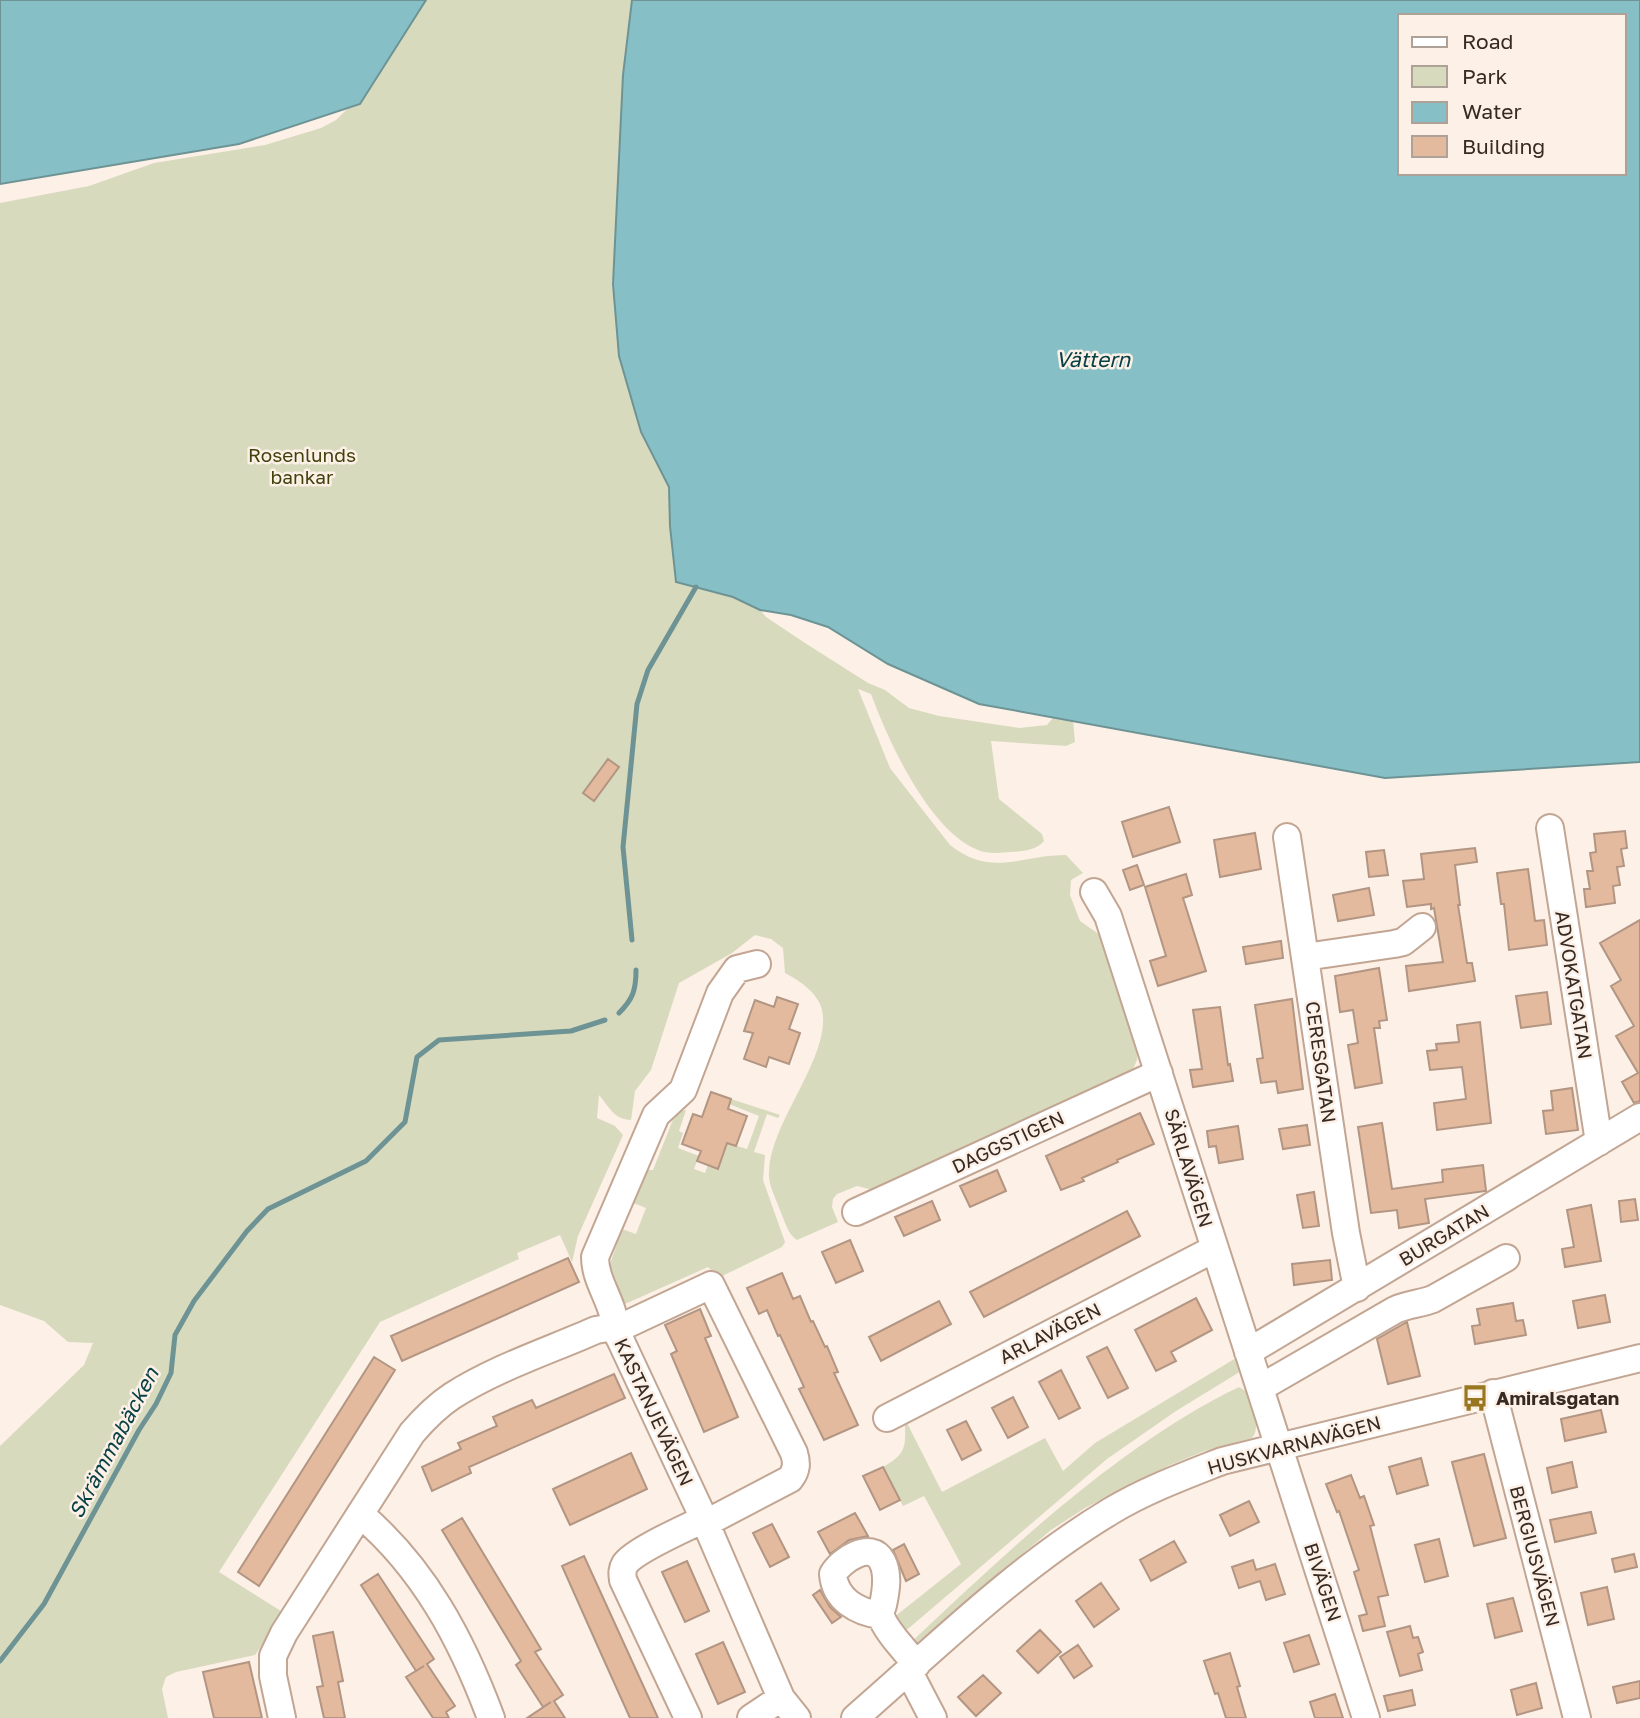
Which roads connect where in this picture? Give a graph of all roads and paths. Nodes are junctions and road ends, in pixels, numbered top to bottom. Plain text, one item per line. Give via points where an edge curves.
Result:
1 (1550, 828) dead end
2 (1287, 836) dead end
3 (1094, 892) dead end
4 (1422, 927) dead end
5 (1305, 957) junction
6 (757, 964) dead end
7 (1159, 1073) junction
8 (1640, 1117) edge
9 (1599, 1142) junction
10 (856, 1212) dead end
11 (1214, 1249) junction
12 (1506, 1258) dead end
13 (1357, 1288) junction
14 (615, 1330) junction
15 (1248, 1352) junction
16 (1640, 1358) edge
17 (1260, 1388) junction
18 (1493, 1394) junction
19 (887, 1418) dead end
20 (1279, 1446) junction
21 (360, 1514) junction
22 (705, 1521) junction
23 (880, 1615) dead end
24 (913, 1668) junction
25 (789, 1708) edge
26 (282, 1718) edge
27 (491, 1718) edge
28 (688, 1718) edge
29 (751, 1718) edge
30 (855, 1718) edge
31 (933, 1718) edge
32 (1366, 1718) edge
33 (1577, 1718) edge

1 - 9 street, ADVOKATGATAN
2 - 5 street, CERESGATAN
3 - 7 street, SÄRLAVÄGEN via 1108,916
4 - 5 street via 1403,942
5 - 13 street, CERESGATAN
6 - 14 street via 737,969 720,993 683,1090 656,1115 595,1257
7 - 10 street, DAGGSTIGEN
7 - 11 street, SÄRLAVÄGEN
8 - 9 street, BURGATAN
9 - 13 street, BURGATAN
11 - 15 street, SÄRLAVÄGEN
11 - 19 street, ARLAVÄGEN
12 - 17 street via 1433,1299 1395,1310
13 - 15 street, BURGATAN
14 - 21 street, KASTANJEVÄGEN via 596,1330 450,1397 412,1433
14 - 22 street, KASTANJEVÄGEN
14 - 22 street via 711,1285 794,1453 797,1462 790,1479
15 - 17 street, SÄRLAVÄGEN
16 - 18 street, HUSKVARNAVÄGEN
17 - 20 street, SÄRLAVÄGEN
18 - 20 street, HUSKVARNAVÄGEN
18 - 33 street, BERGIUSVÄGEN
20 - 24 street, HUSKVARNAVÄGEN via 1222,1461 1113,1510 1018,1574
20 - 32 street, BIVÄGEN
21 - 26 street, KASTANJEVÄGEN via 273,1656
21 - 27 street via 427,1586 452,1628
22 - 25 street, KASTANJEVÄGEN
22 - 28 street via 640,1552 622,1571 622,1580
23 - 24 street
24 - 30 street, HUSKVARNAVÄGEN
24 - 31 street
25 - 29 street, KASTANJEVÄGEN

